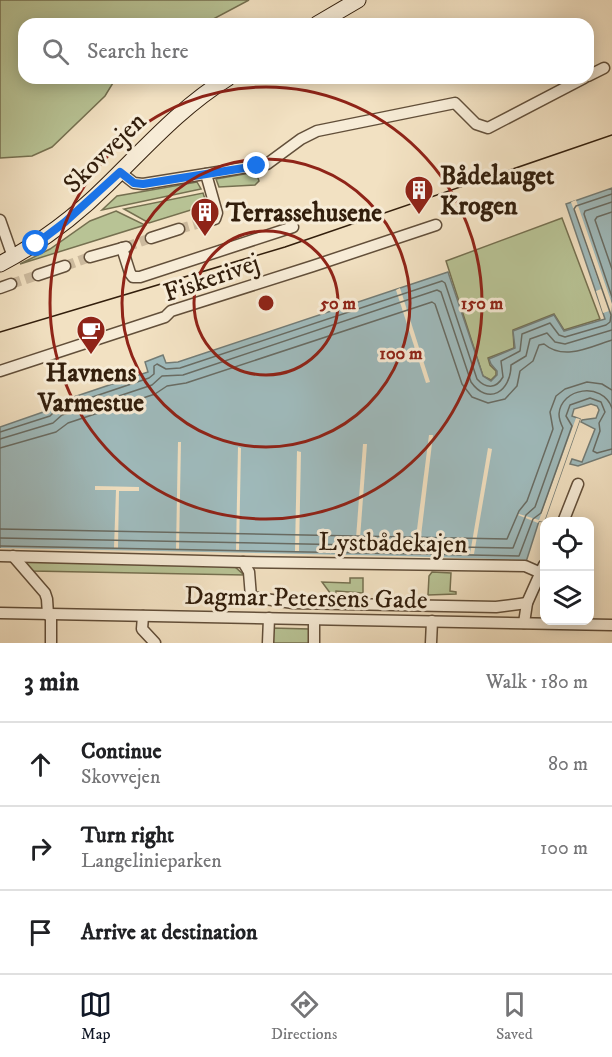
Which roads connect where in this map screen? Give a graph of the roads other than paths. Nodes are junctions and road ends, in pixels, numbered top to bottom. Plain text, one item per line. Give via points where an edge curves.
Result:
1 (358, 0) edge
2 (327, 18) edge
3 (604, 68) dead end
4 (594, 73) edge
5 (220, 84) edge
6 (573, 84) edge
7 (120, 172) junction
8 (207, 179) junction
9 (0, 220) edge
10 (207, 221) dead end
11 (436, 225) dead end
12 (293, 228) dead end
13 (180, 229) tunnel mouth
14 (151, 238) tunnel mouth
15 (6, 256) edge
16 (90, 257) tunnel mouth
17 (65, 266) tunnel mouth
18 (38, 275) tunnel mouth
19 (0, 371) edge
20 (578, 484) dead end
21 (565, 517) edge
22 (0, 556) edge
23 (13, 556) junction
24 (243, 562) junction
25 (540, 568) edge
26 (542, 571) edge
27 (527, 603) junction
28 (0, 613) edge
29 (50, 615) junction
30 (142, 616) junction
31 (269, 618) junction
32 (314, 620) junction
33 (432, 621) junction
34 (524, 623) junction
35 (612, 625) edge
36 (51, 643) edge
37 (155, 643) edge
38 (268, 643) edge
39 (314, 643) edge
40 (431, 643) edge

1 - 2 street
3 - 4 street
5 - 7 street, Skovvejen via 177,115
6 - 8 street via 488,128 476,124 455,103 317,131 267,164
7 - 8 street via 134,183 143,184
7 - 15 street, Skovvejen via 71,216
8 - 10 street via 217,213 215,219
9 - 15 street
11 - 19 street, Fiskerivej
12 - 16 street via 140,278 130,273 124,247
13 - 14 street
17 - 18 street
20 - 21 street
22 - 23 street, Lystbådekajen
23 - 24 street, Lystbådekajen
23 - 29 street via 45,593
24 - 25 street, Lystbådekajen
24 - 27 street via 249,572 251,597 293,603 496,607
26 - 27 street
27 - 34 street
28 - 29 street, Dagmar Petersens Gade
29 - 30 street, Dagmar Petersens Gade
29 - 36 street
30 - 31 street, Dagmar Petersens Gade
30 - 37 street via 142,629
31 - 32 street, Dagmar Petersens Gade
31 - 38 street
32 - 33 street, Dagmar Petersens Gade
32 - 39 street
33 - 34 street, Dagmar Petersens Gade
33 - 40 street
34 - 35 street, Dagmar Petersens Gade

